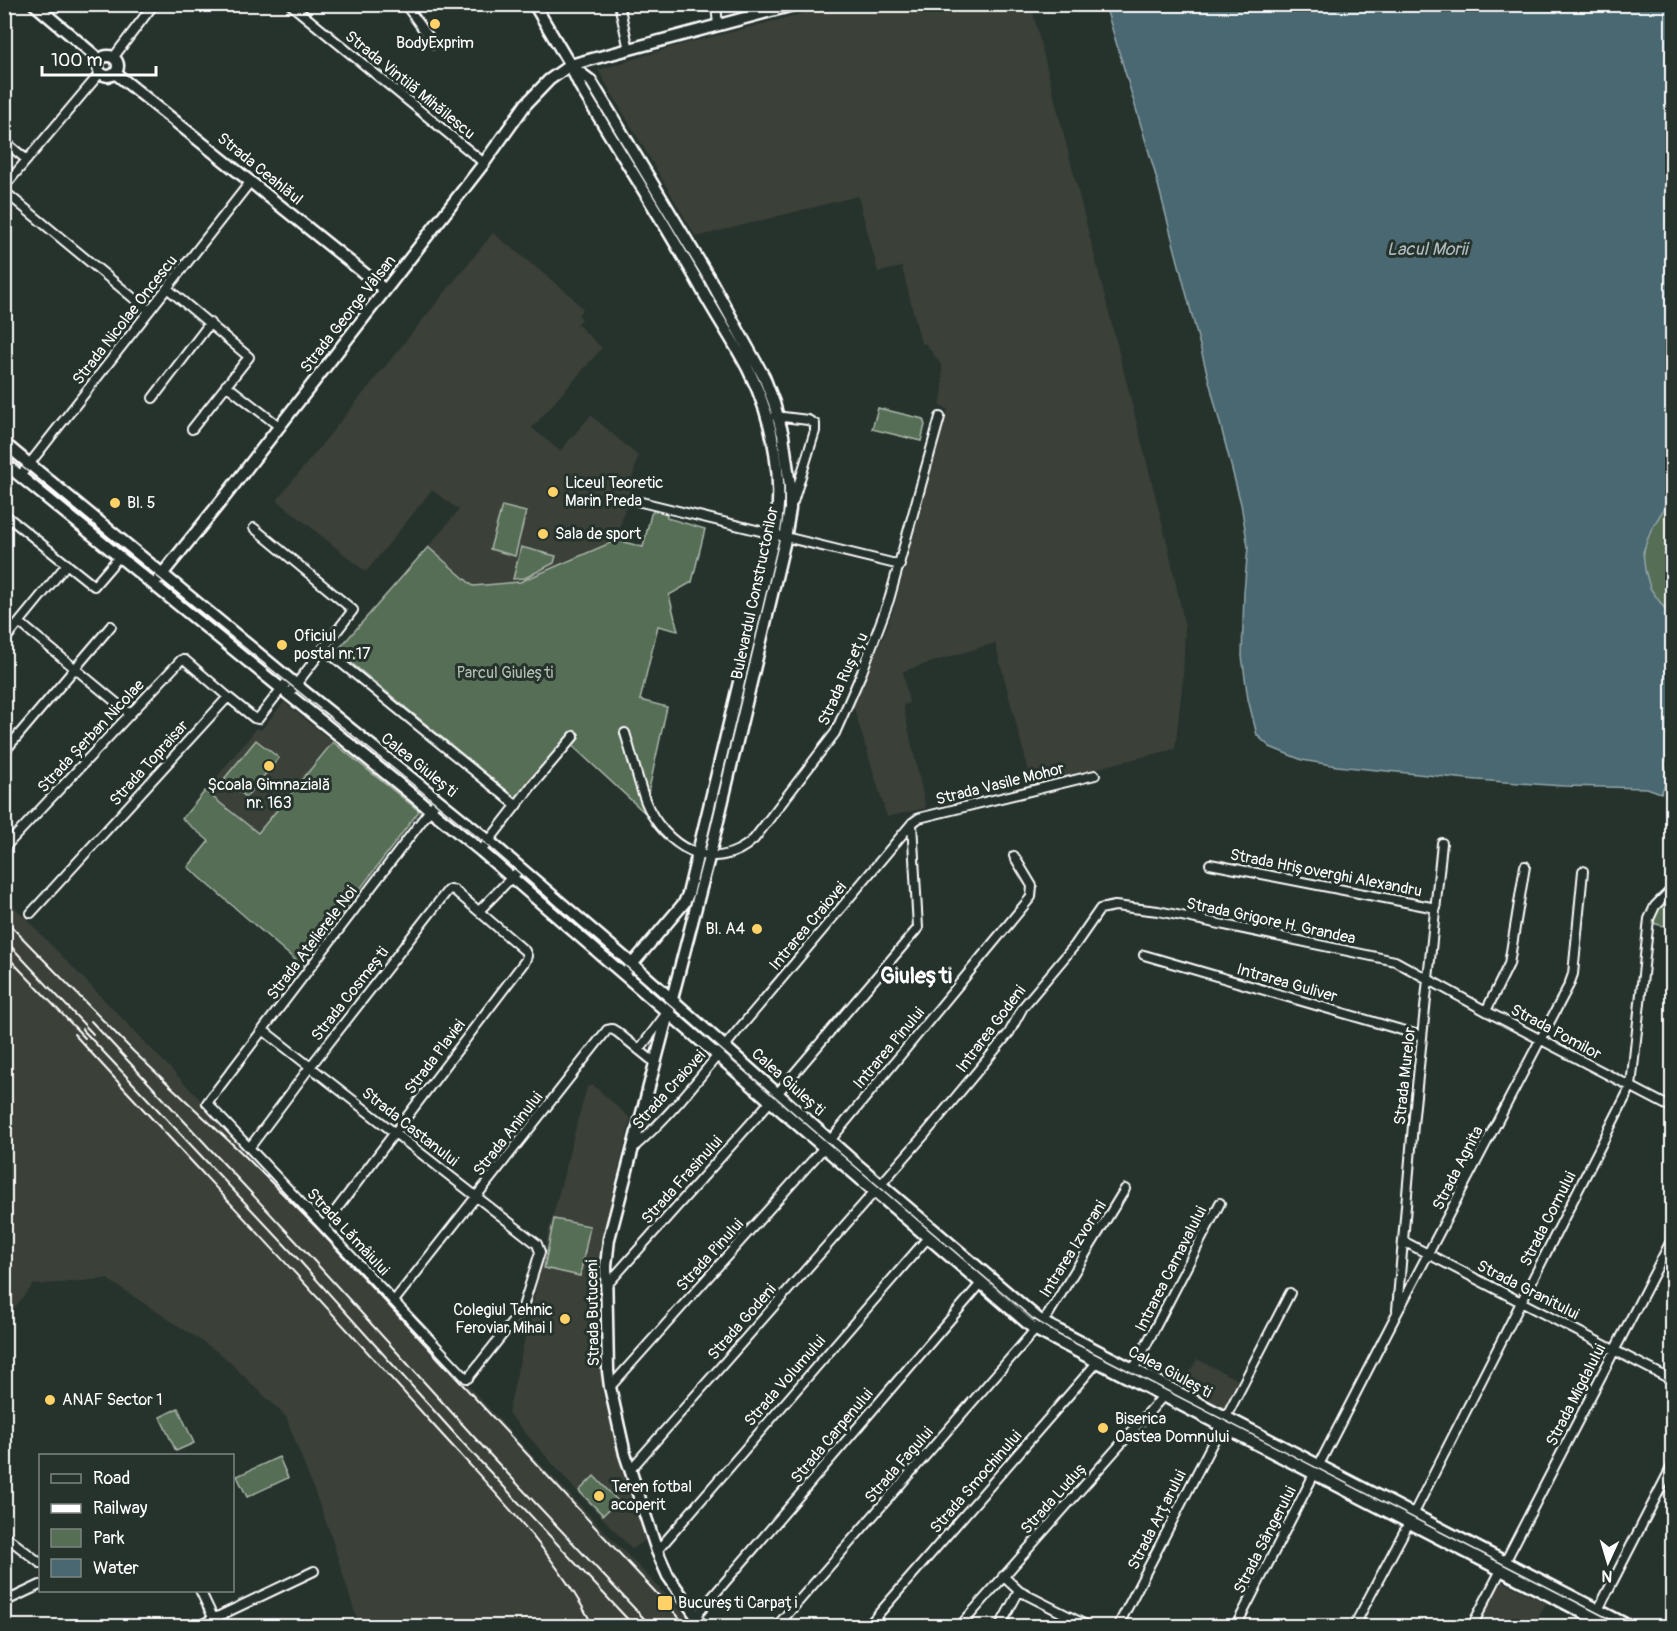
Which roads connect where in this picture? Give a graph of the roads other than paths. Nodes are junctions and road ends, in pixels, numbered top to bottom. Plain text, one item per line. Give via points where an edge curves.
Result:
1 (34, 4) edge
2 (154, 4) edge
3 (290, 4) edge
4 (405, 4) edge
5 (534, 4) edge
6 (619, 4) edge
7 (716, 4) edge
8 (797, 4) edge
9 (718, 26) junction
10 (434, 44) dead end
11 (629, 50) junction
12 (113, 58) junction
13 (100, 60) junction
14 (570, 65) junction
15 (101, 72) junction
16 (116, 73) junction
17 (4, 141) edge
18 (27, 160) junction
19 (484, 163) junction
20 (251, 181) junction
21 (4, 189) edge
22 (167, 288) junction
23 (385, 290) junction
24 (149, 311) junction
25 (210, 323) junction
26 (226, 385) junction
27 (153, 398) dead end
28 (772, 417) junction
29 (940, 417) dead end
30 (280, 427) junction
31 (192, 429) dead end
32 (4, 443) edge
33 (4, 463) edge
34 (30, 463) junction
35 (20, 476) junction
36 (637, 501) dead end
37 (790, 510) junction
38 (4, 514) edge
39 (254, 528) dead end
40 (781, 536) junction
41 (119, 557) junction
42 (67, 564) junction
43 (900, 565) junction
44 (162, 574) junction
45 (153, 585) junction
46 (20, 623) junction
47 (111, 626) dead end
48 (4, 641) edge
49 (324, 649) junction
50 (75, 669) junction
51 (292, 682) junction
52 (745, 688) junction
53 (285, 692) junction
54 (228, 697) junction
55 (130, 714) junction
56 (625, 733) dead end
57 (574, 736) dead end
58 (4, 752) edge
59 (1095, 775) dead end
60 (438, 800) junction
61 (516, 805) junction
62 (430, 810) junction
63 (912, 823) junction
64 (489, 841) junction
65 (1442, 843) dead end
66 (4, 849) edge
67 (481, 851) junction
68 (698, 854) junction
69 (1014, 856) dead end
70 (710, 857) junction
71 (1210, 864) dead end
72 (1525, 866) dead end
73 (521, 868) junction
74 (1583, 871) dead end
75 (511, 878) junction
76 (1672, 889) edge
77 (684, 903) junction
78 (696, 906) junction
79 (1104, 908) joint
80 (1436, 908) junction
81 (479, 911) junction
82 (31, 913) dead end
83 (1144, 955) dead end
84 (632, 964) junction
85 (624, 975) junction
86 (1428, 979) junction
87 (671, 999) junction
88 (1486, 1011) junction
89 (667, 1013) junction
90 (263, 1030) junction
91 (1422, 1036) junction
92 (1540, 1039) junction
93 (725, 1047) junction
94 (639, 1050) junction
95 (717, 1057) junction
96 (654, 1062) junction
97 (310, 1066) junction
98 (1631, 1086) junction
99 (774, 1097) junction
100 (207, 1103) joint
101 (1672, 1108) edge
102 (394, 1132) junction
103 (827, 1144) junction
104 (250, 1147) junction
105 (632, 1149) junction
106 (878, 1188) junction
107 (1125, 1189) dead end
108 (477, 1196) junction
109 (1220, 1203) dead end
110 (324, 1226) junction
111 (931, 1234) junction
112 (1672, 1239) edge
113 (1403, 1241) junction
114 (1429, 1254) junction
115 (964, 1255) junction
116 (957, 1264) junction
117 (988, 1275) junction
118 (980, 1284) junction
119 (606, 1286) junction
120 (1290, 1293) dead end
121 (394, 1301) junction
122 (1521, 1302) junction
123 (1397, 1313) junction
124 (1038, 1325) junction
125 (1615, 1350) junction
126 (1100, 1359) junction
127 (1131, 1375) junction
128 (468, 1378) joint
129 (1672, 1380) edge
130 (610, 1387) junction
131 (1166, 1393) junction
132 (1222, 1422) junction
133 (1672, 1466) edge
134 (630, 1470) junction
135 (1316, 1470) junction
136 (1410, 1520) junction
137 (4, 1535) edge
138 (657, 1551) junction
139 (39, 1562) edge
140 (1503, 1567) junction
141 (314, 1571) dead end
142 (1003, 1576) junction
143 (39, 1585) edge
144 (1019, 1591) junction
145 (201, 1592) edge
146 (4, 1602) edge
147 (1595, 1615) junction
148 (696, 1616) junction
149 (215, 1623) edge
150 (1610, 1624) edge
151 (198, 1626) edge
152 (704, 1626) edge
153 (777, 1626) edge
154 (868, 1626) edge
155 (960, 1626) edge
156 (1000, 1626) edge
157 (1088, 1626) edge
158 (1118, 1626) edge
159 (1236, 1626) edge
160 (1354, 1626) edge
161 (1472, 1626) edge
162 (1629, 1626) edge

1 - 13 street
2 - 12 street
3 - 19 street, Strada Vintilă Mihăilescu
4 - 10 street
5 - 14 street, Bulevardul Constructorilor
6 - 11 street
7 - 9 street
8 - 9 street
9 - 11 street
11 - 14 street
12 - 13 street via 106,56
12 - 16 street via 118,64
13 - 15 street
14 - 19 street, Strada George Vâlsan via 536,92
14 - 28 street, Bulevardul Constructorilor via 591,81 648,186 757,364
15 - 16 street
15 - 18 street
16 - 20 street, Strada Ceahlăul
17 - 18 street
18 - 21 street
19 - 23 street, Strada George Vâlsan
20 - 22 street, Strada Nicolae Oncescu
20 - 23 street, Strada Ceahlăul
21 - 24 street
22 - 24 street, Strada Nicolae Oncescu
22 - 25 street
23 - 30 street, Strada George Vâlsan
24 - 34 street, Strada Nicolae Oncescu
25 - 26 street via 249,357
25 - 27 street
26 - 30 street
26 - 31 street
28 - 37 street, Bulevardul Constructorilor via 787,457
28 - 37 street via 815,424
28 - 40 street, Bulevardul Constructorilor
29 - 43 street, Strada Rușețu
30 - 44 street, Strada George Vâlsan
32 - 34 street, Calea Giulești
33 - 35 street, Calea Giulești
34 - 35 street, Strada Nicolae Oncescu
34 - 44 street, Calea Giulești
35 - 41 street, Calea Giulești
36 - 40 street
37 - 40 street, Bulevardul Constructorilor
38 - 42 street
39 - 49 street via 353,610
40 - 43 street
40 - 52 street, Bulevardul Constructorilor
41 - 42 street via 94,586
41 - 45 street, Calea Giulești
42 - 46 street
43 - 70 street, Strada Rușețu via 874,645 835,733 754,839 729,855
44 - 45 street, Strada George Vâlsan
44 - 51 street, Calea Giulești
45 - 53 street, Calea Giulești
46 - 48 street
46 - 50 street
47 - 50 street
49 - 51 street
49 - 61 street
50 - 55 street
50 - 58 street
51 - 53 street
51 - 60 street, Calea Giulești
52 - 68 street, Bulevardul Constructorilor
52 - 70 street, Bulevardul Constructorilor
53 - 54 street via 258,719
53 - 62 street, Calea Giulești
54 - 55 street, Strada Șerban Nicolae via 181,660
54 - 82 street, Strada Topraisar
55 - 66 street, Strada Șerban Nicolae
56 - 68 street via 650,810 673,840
57 - 61 street
59 - 63 street, Strada Vasile Mohor via 919,818
60 - 62 street, Strada Atelierele Noi
60 - 64 street, Calea Giulești
61 - 64 street
62 - 67 street, Calea Giulești
62 - 90 street, Strada Atelierele Noi
63 - 93 street, Intrarea Craiovei
63 - 99 street, Strada Frasinului via 918,928
64 - 67 street
64 - 73 street, Calea Giulești
65 - 80 street, Strada Murelor
67 - 75 street, Calea Giulești
68 - 70 street
68 - 77 street, Bulevardul Constructorilor
69 - 103 street, Intrarea Pinului via 1032,886 1031,897
70 - 78 street, Bulevardul Constructorilor
71 - 80 street, Strada Hrișoverghi Alexandru
72 - 88 street via 1509,964
73 - 75 street
73 - 84 street, Calea Giulești
74 - 92 street, Strada Agnita via 1573,974
75 - 81 street
75 - 85 street, Calea Giulești
76 - 98 street, Strada Cornului via 1655,906 1649,919
77 - 78 street
77 - 84 street, Bulevardul Constructorilor
78 - 87 street, Bulevardul Constructorilor
79 - 86 street, Strada Grigore H. Grandea via 1158,911 1389,959
79 - 106 street, Intrarea Godeni via 1097,911 1075,945 1023,1006 1010,1033
80 - 86 street, Strada Murelor
81 - 97 street, Strada Cosmești via 454,890 448,890
81 - 102 street, Strada Plaviei via 525,951 527,958
83 - 91 street, Intrarea Guliver
84 - 85 street, Bulevardul Constructorilor
84 - 87 street, Calea Giulești
85 - 89 street, Calea Giulești
86 - 88 street, Strada Pomilor
86 - 91 street, Strada Murelor
87 - 89 street, Strada Butuceni
87 - 93 street, Calea Giulești
88 - 92 street, Strada Pomilor
89 - 94 street
89 - 95 street, Calea Giulești
89 - 96 street, Strada Butuceni
90 - 97 street, Strada Castanului
90 - 100 street, Strada Atelierele Noi
91 - 113 street, Strada Murelor
92 - 98 street, Strada Pomilor
92 - 114 street, Strada Agnita
93 - 95 street, Strada Craiovei
93 - 99 street, Calea Giulești
94 - 96 street, Strada Aninului
94 - 108 street, Strada Aninului via 612,1029 607,1030
95 - 99 street, Calea Giulești
95 - 105 street, Strada Craiovei
96 - 105 street, Strada Butuceni
97 - 102 street, Strada Castanului
97 - 104 street, Strada Cosmești
98 - 101 street, Strada Pomilor
98 - 122 street, Strada Cornului
99 - 103 street, Calea Giulești
99 - 119 street, Strada Frasinului
100 - 104 street, Strada Lămâiului
102 - 108 street, Strada Castanului
102 - 110 street, Strada Plaviei
103 - 106 street, Calea Giulești
103 - 130 street, Strada Pinului
104 - 110 street, Strada Lămâiului
105 - 119 street, Strada Butuceni via 609,1239
106 - 111 street, Calea Giulești
106 - 134 street, Strada Godeni
107 - 124 street, Intrarea Izvorani
108 - 121 street, Strada Aninului
108 - 128 street, Strada Castanului via 539,1248 522,1310
109 - 127 street, Intrarea Carnavalului
110 - 121 street, Strada Lămâiului
111 - 115 street, Calea Giulești
111 - 116 street, Calea Giulești
111 - 138 street, Strada Volumului
112 - 125 street, Strada Migdalului
113 - 114 street, Strada Granitului
113 - 123 street, Strada Murelor
114 - 122 street, Strada Granitului
114 - 123 street, Strada Agnita
115 - 116 street
115 - 117 street, Calea Giulești
116 - 118 street, Calea Giulești
117 - 118 street, Strada Carpenului
117 - 124 street, Calea Giulești
118 - 124 street, Calea Giulești
118 - 148 street, Strada Carpenului
119 - 130 street, Strada Butuceni
120 - 132 street, Strada Arțarului
121 - 128 street, Strada Lămâiului
122 - 125 street, Strada Granitului
122 - 136 street, Strada Cornului
123 - 135 street, Strada Agnita
124 - 126 street, Calea Giulești
124 - 153 street, Strada Fagului
125 - 129 street, Strada Granitului
125 - 140 street, Strada Migdalului
126 - 127 street, Calea Giulești
126 - 154 street, Strada Smochinului
127 - 131 street, Calea Giulești
130 - 134 street, Strada Butuceni
131 - 132 street, Calea Giulești
131 - 142 street, Strada Luduș
132 - 135 street, Calea Giulești
132 - 158 street, Strada Arțarului
133 - 147 street
134 - 138 street, Strada Butuceni
135 - 136 street, Calea Giulești
135 - 159 street, Strada Sângerului
136 - 140 street, Calea Giulești
136 - 160 street, Strada Cornului
137 - 139 street
138 - 148 street, Strada Butuceni via 668,1576
140 - 147 street, Calea Giulești
140 - 161 street, Strada Migdalului
141 - 149 street
142 - 144 street
142 - 155 street, Strada Luduș
143 - 146 street
144 - 156 street
144 - 157 street
145 - 149 street
147 - 150 street, Calea Giulești
148 - 152 street
149 - 151 street
150 - 162 street, Calea Giulești

